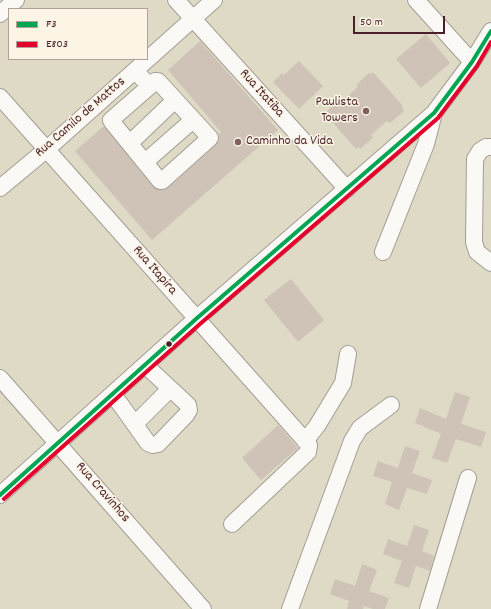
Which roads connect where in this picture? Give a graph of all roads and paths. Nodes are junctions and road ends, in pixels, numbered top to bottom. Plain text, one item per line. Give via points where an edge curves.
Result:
1 (16, 0) edge
2 (176, 0) edge
3 (214, 0) edge
4 (416, 0) edge
5 (0, 14) edge
6 (194, 19) junction
7 (491, 31) edge
8 (147, 60) edge
9 (148, 60) edge
10 (472, 62) junction
11 (135, 71) junction
12 (150, 86) junction
13 (0, 97) edge
14 (175, 100) junction
15 (434, 114) junction
16 (193, 120) junction
17 (130, 143) junction
18 (491, 147) edge
19 (47, 149) junction
20 (145, 162) junction
21 (0, 188) edge
22 (347, 189) junction
23 (383, 252) dead end
24 (491, 263) edge
25 (196, 319) junction
26 (348, 354) dead end
27 (145, 365) junction
28 (0, 378) edge
29 (170, 389) junction
30 (113, 394) junction
31 (391, 405) dead end
32 (134, 424) junction
33 (58, 443) junction
34 (307, 443) junction
35 (468, 478) dead end
36 (0, 495) edge
37 (232, 524) dead end
38 (203, 609) edge
39 (290, 609) edge
40 (428, 609) edge

1 - 5 street
2 - 6 street, Rua Itatiba
3 - 6 street, Rua Camilo de Mattos
4 - 10 street
6 - 9 street, Rua Camilo de Mattos
6 - 22 street, Rua Itatiba
7 - 10 street
8 - 11 street, Rua Camilo de Mattos
10 - 15 street
11 - 12 street
11 - 19 street, Rua Camilo de Mattos
12 - 14 street via 157,81
12 - 17 street via 112,120
13 - 19 street, Rua Itapira
14 - 16 street
14 - 17 street
15 - 22 street
15 - 23 street via 426,144
16 - 20 street
16 - 20 street via 210,138 174,171 160,181
17 - 20 street
18 - 24 street via 480,151 475,159 474,242 477,252
19 - 21 street, Rua Camilo de Mattos
19 - 25 street, Rua Itapira
22 - 25 street
25 - 27 street
25 - 34 street, Rua Itapira
26 - 34 street via 344,383
27 - 29 street
27 - 30 street
28 - 33 street, Rua Cravinhos
29 - 32 street
29 - 32 street via 188,405 189,410 158,444 148,443
30 - 32 street
30 - 33 street
31 - 39 street via 360,428 352,441
33 - 36 street
33 - 38 street, Rua Cravinhos
34 - 37 street via 308,452
35 - 40 street

